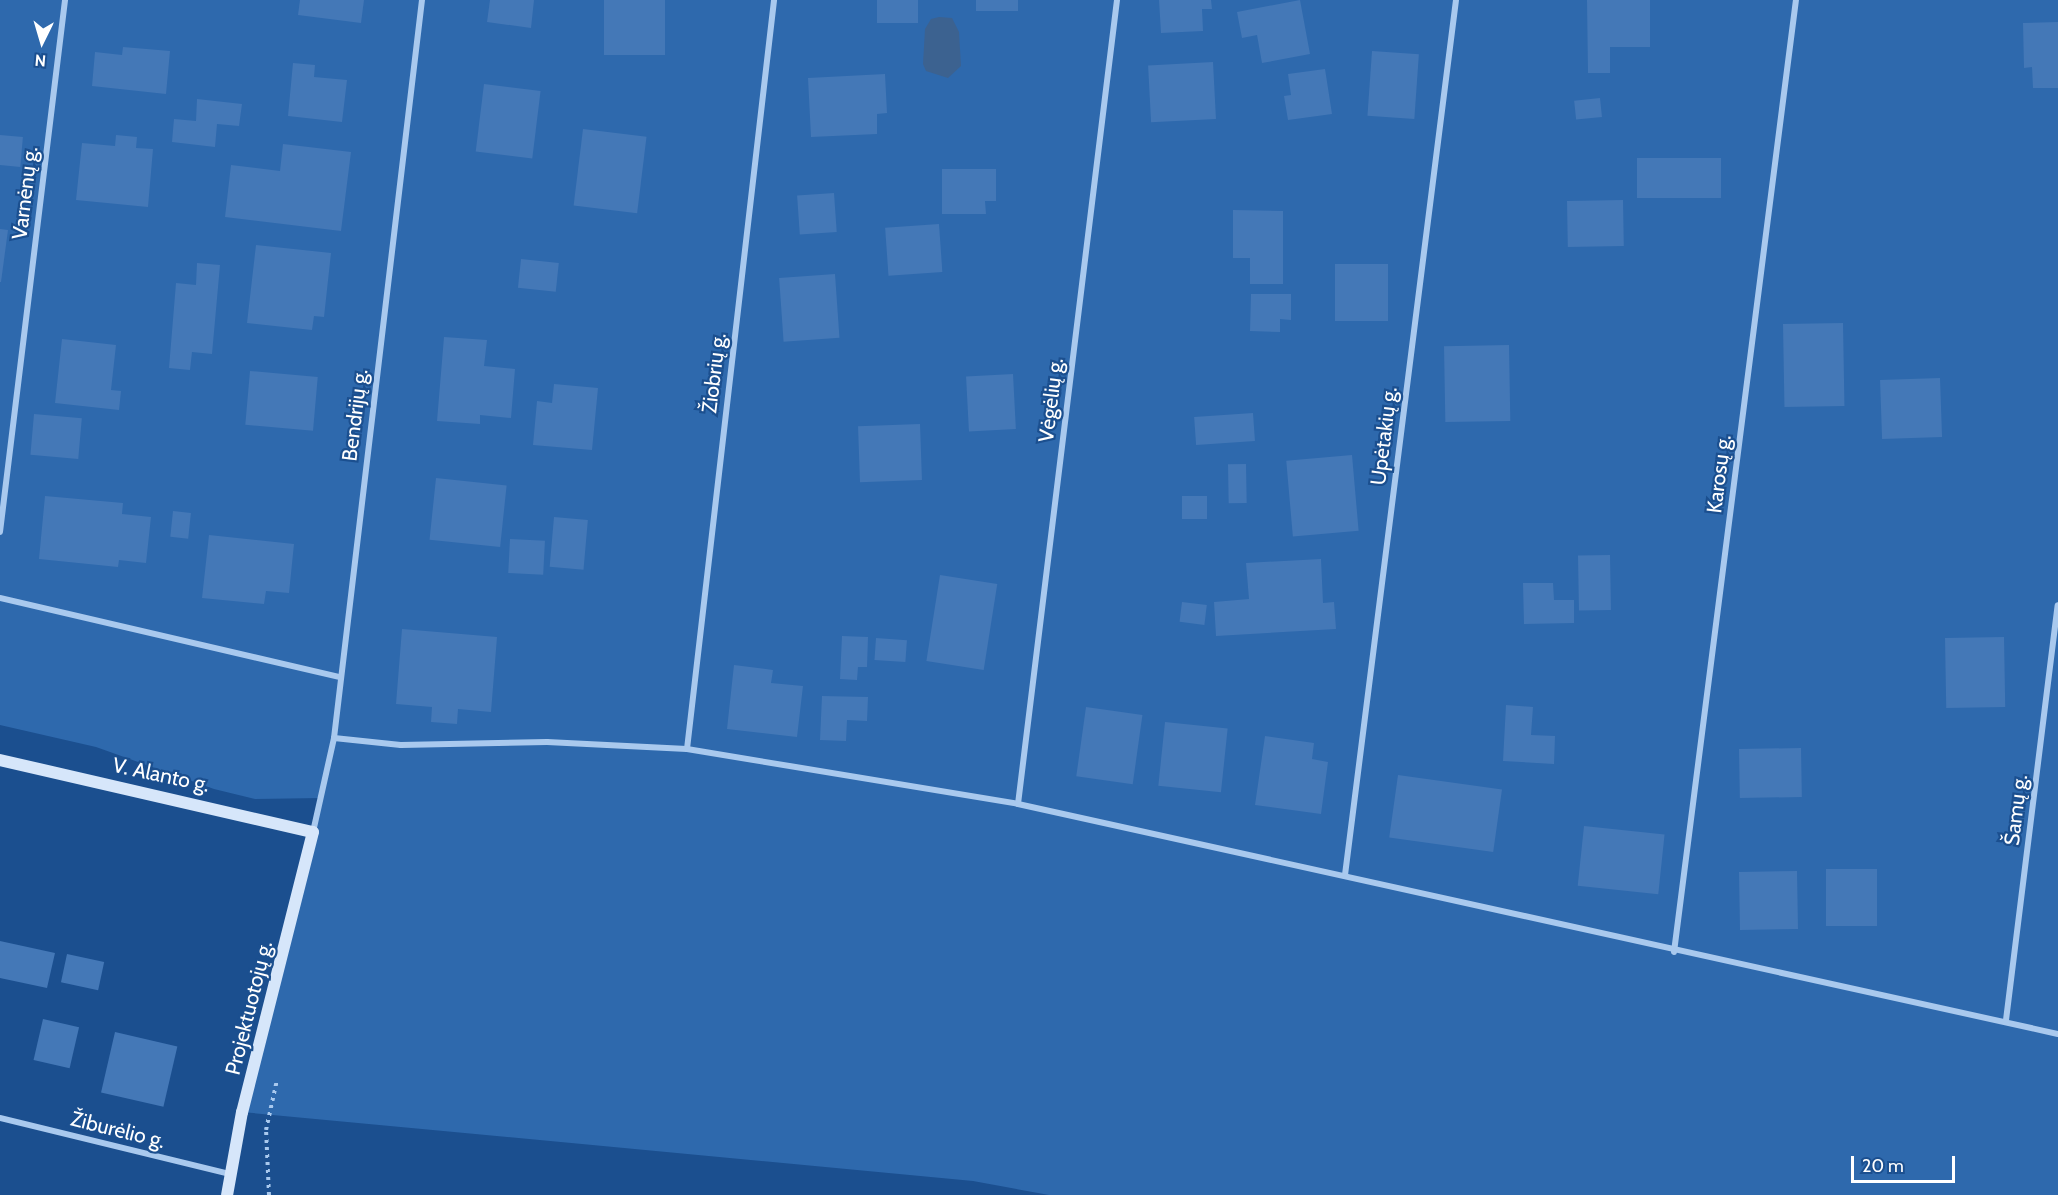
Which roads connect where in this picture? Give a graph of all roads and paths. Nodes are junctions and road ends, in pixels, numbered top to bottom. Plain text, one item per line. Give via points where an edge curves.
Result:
1 (65, 0) edge
2 (422, 0) edge
3 (774, 0) edge
4 (1117, 0) edge
5 (1456, 0) edge
6 (1796, 0) edge
7 (0, 532) edge
8 (0, 598) edge
9 (2058, 605) edge
10 (340, 677) junction
11 (334, 738) junction
12 (687, 749) junction
13 (0, 760) edge
14 (1018, 804) junction
15 (313, 832) junction
16 (1345, 876) junction
17 (1674, 951) junction
18 (2006, 1020) junction
19 (2058, 1034) edge
20 (0, 1118) edge
21 (229, 1174) junction
22 (227, 1195) edge

1 - 7 street, Varnėnų g.
2 - 10 street, Bendrijų g.
3 - 12 street, Žiobrių g.
4 - 14 street, Vėgėlių g.
5 - 16 street, Upėtakių g.
6 - 17 street, Karosų g.
8 - 10 street
9 - 18 street, Šamų g.
10 - 11 street, Bendrijų g.
11 - 12 street via 401,745 547,742
11 - 15 street, Bendrijų g.
12 - 14 street
13 - 15 main road, V. Alanto g.
14 - 16 street
15 - 21 main road, Projektuotojų g.
16 - 17 street via 1538,916
17 - 18 street
18 - 19 street
20 - 21 street, Žiburėlio g.
21 - 22 main road, Projektuotojų g.

